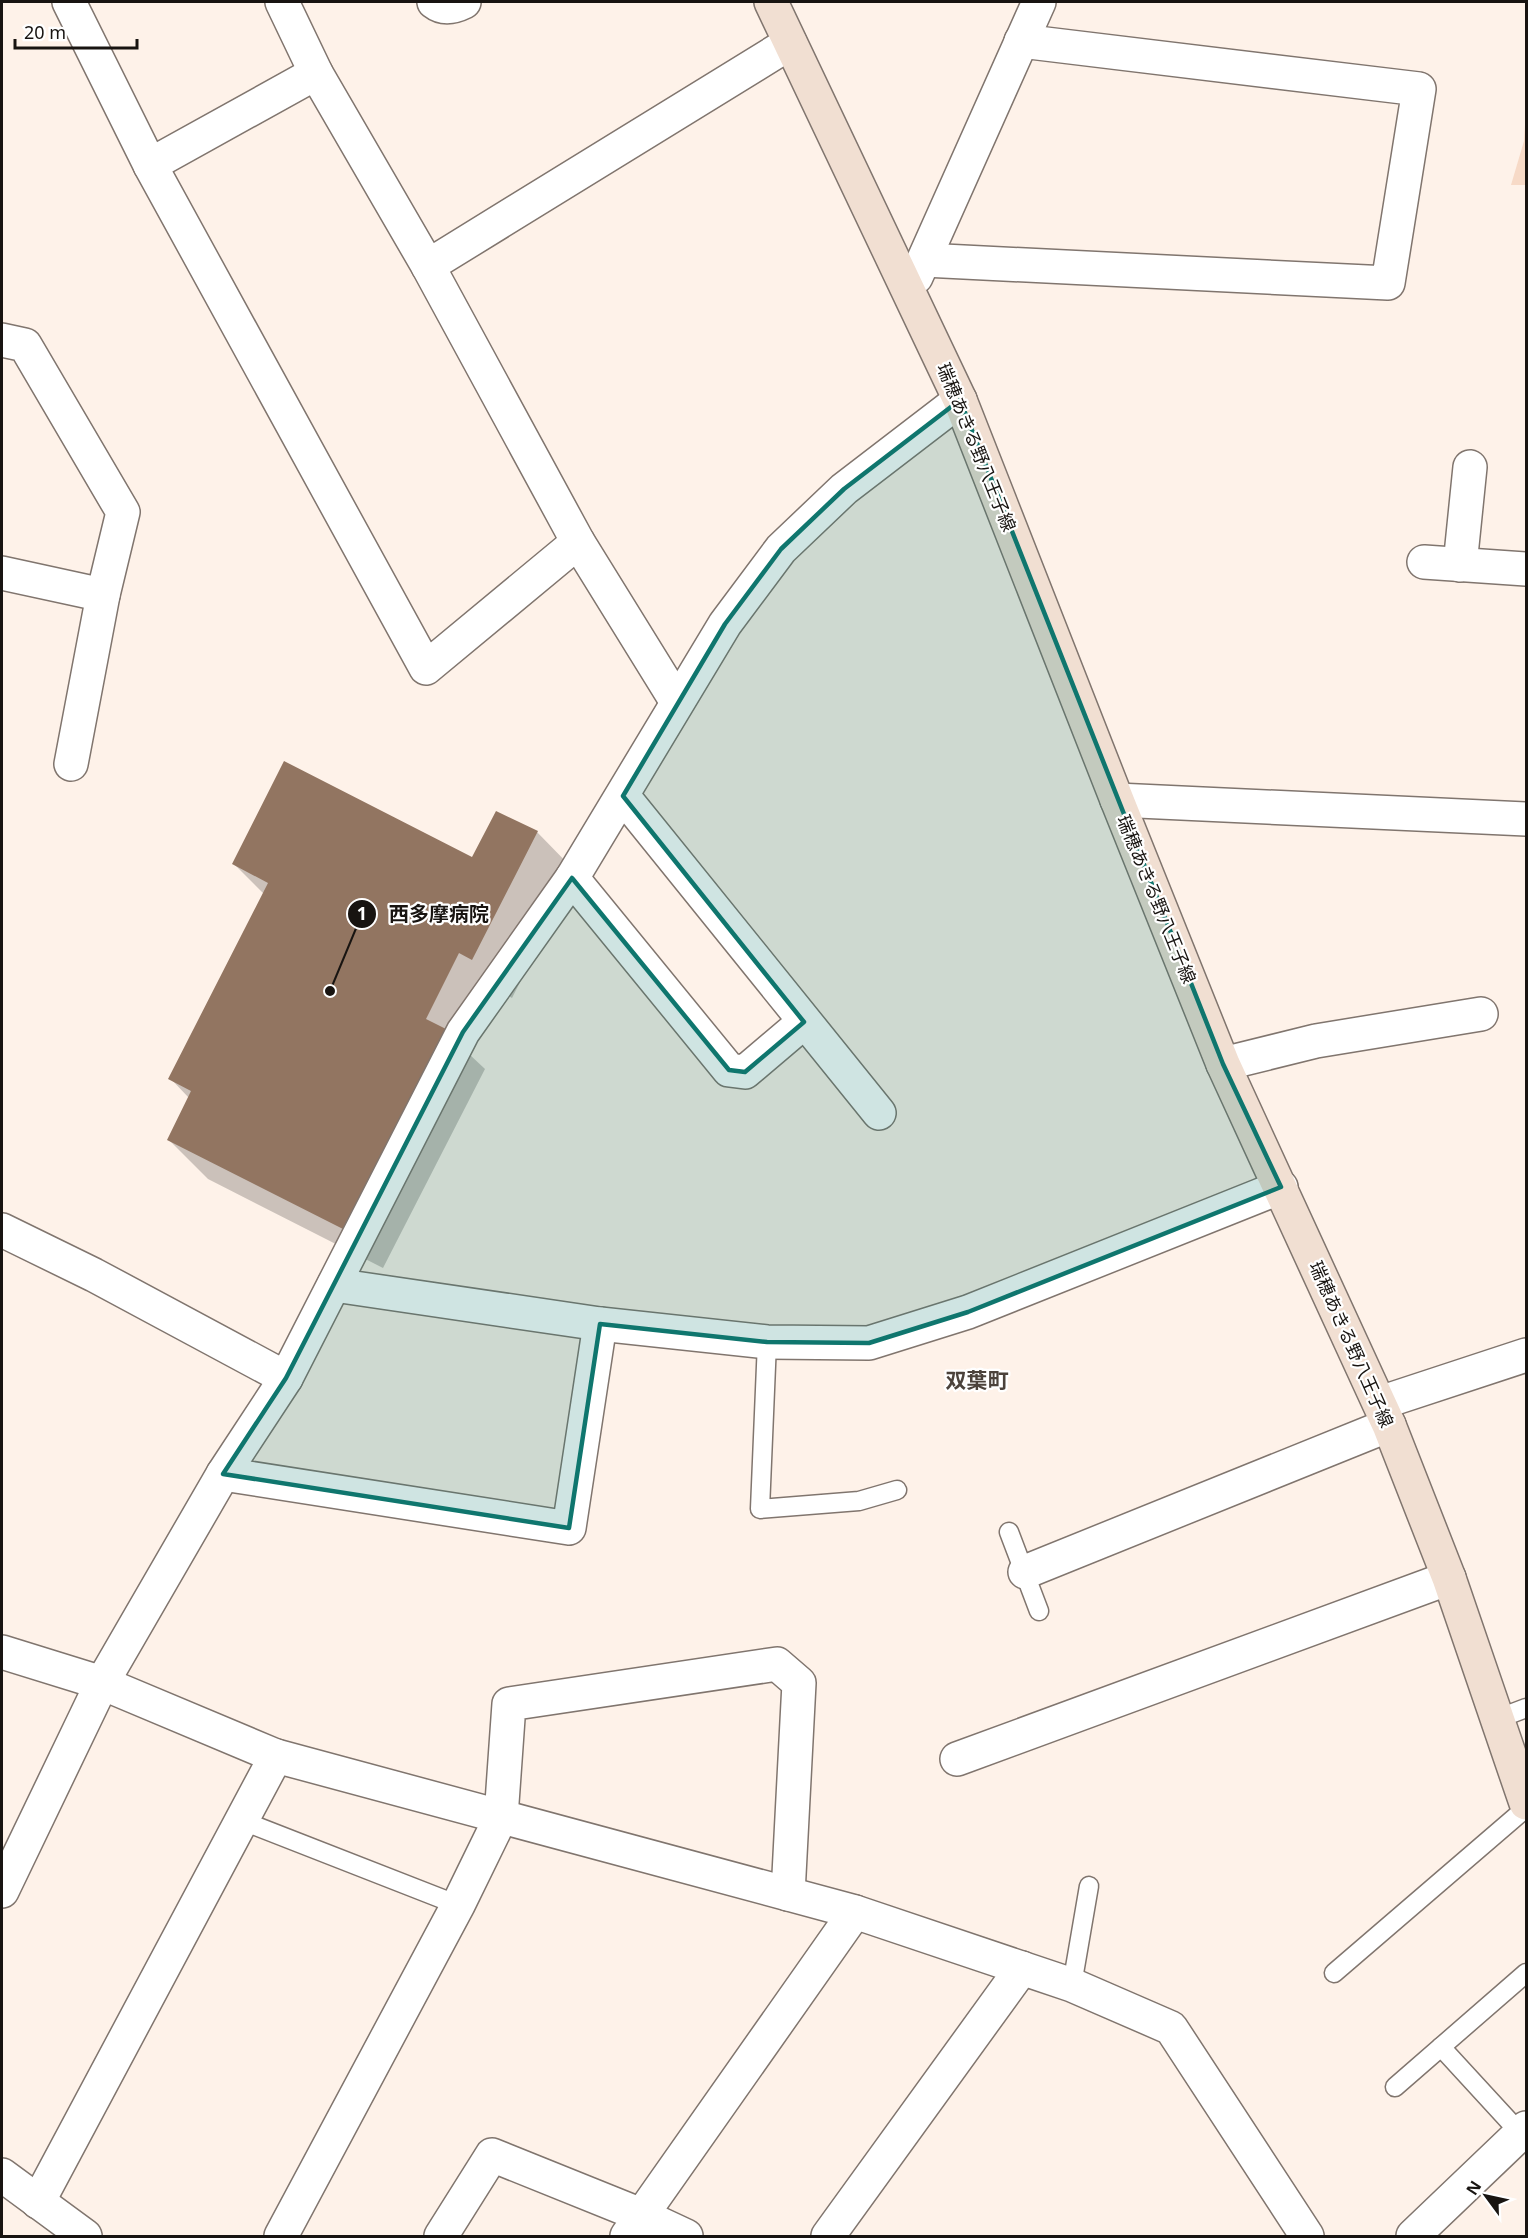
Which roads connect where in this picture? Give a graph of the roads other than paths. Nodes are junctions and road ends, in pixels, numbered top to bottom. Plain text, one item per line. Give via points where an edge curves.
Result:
1 (69, 2) edge
2 (282, 2) edge
3 (434, 2) edge
4 (464, 2) edge
5 (771, 2) edge
6 (1039, 2) edge
7 (1022, 41) junction
8 (790, 43) junction
9 (316, 73) junction
10 (150, 165) junction
11 (924, 260) junction
12 (428, 266) junction
13 (909, 293) junction
14 (2, 340) edge
15 (960, 400) junction
16 (1470, 467) dead end
17 (578, 542) junction
18 (1424, 562) dead end
19 (1460, 565) junction
20 (1527, 569) edge
21 (2, 573) edge
22 (103, 595) junction
23 (677, 702) junction
24 (71, 764) dead end
25 (623, 796) junction
26 (1117, 800) junction
27 (1527, 819) edge
28 (572, 879) junction
29 (1481, 1014) dead end
30 (804, 1022) junction
31 (1224, 1064) junction
32 (879, 1113) dead end
33 (1281, 1187) junction
34 (2, 1230) edge
35 (334, 1285) junction
36 (600, 1324) junction
37 (767, 1342) junction
38 (1527, 1355) edge
39 (286, 1378) junction
40 (1384, 1414) junction
41 (224, 1474) junction
42 (897, 1490) dead end
43 (1009, 1532) dead end
44 (1025, 1572) junction
45 (1449, 1578) junction
46 (1039, 1611) dead end
47 (2, 1652) edge
48 (102, 1683) junction
49 (1512, 1714) edge
50 (276, 1756) junction
51 (957, 1759) dead end
52 (1527, 1803) edge
53 (1527, 1808) edge
54 (501, 1817) junction
55 (243, 1821) junction
56 (6, 1873) edge
57 (1089, 1886) dead end
58 (788, 1894) junction
59 (458, 1905) junction
60 (855, 1912) junction
61 (1022, 1968) junction
62 (1334, 1973) dead end
63 (1527, 1973) edge
64 (1072, 1985) junction
65 (1441, 2047) junction
66 (1395, 2087) dead end
67 (1523, 2131) edge
68 (2, 2175) edge
69 (38, 2202) junction
70 (634, 2226) edge
71 (85, 2236) edge
72 (281, 2236) edge
73 (441, 2236) edge
74 (686, 2236) edge
75 (828, 2236) edge
76 (1307, 2236) edge
77 (1413, 2236) edge

1 - 10 street
2 - 9 street
3 - 4 street via 445,7
5 - 8 main road, 瑞穂あきる野八王子線
6 - 7 street
7 - 11 street
7 - 11 street via 1419,89 1388,283
8 - 12 street
8 - 13 main road, 瑞穂あきる野八王子線
9 - 10 street
9 - 12 street
10 - 17 street via 426,668
11 - 13 street
12 - 17 street
13 - 15 main road, 瑞穂あきる野八王子線
14 - 22 street via 25,345 123,512
15 - 23 street via 844,489 781,549 724,624
15 - 26 main road, 瑞穂あきる野八王子線
16 - 19 street
17 - 23 street
18 - 19 street
19 - 20 street
21 - 22 street
22 - 24 street
23 - 25 street
25 - 28 street
25 - 30 street
26 - 27 street
26 - 31 main road, 瑞穂あきる野八王子線
28 - 30 street via 729,1070 745,1072
28 - 35 street via 464,1032
29 - 31 street via 1316,1041
30 - 32 street
31 - 33 main road, 瑞穂あきる野八王子線
33 - 37 street via 968,1312 869,1343
33 - 40 main road, 瑞穂あきる野八王子線
34 - 39 street
35 - 36 street
35 - 39 street
36 - 37 street
36 - 41 street via 569,1528
37 - 42 lane via 760,1509 859,1502
38 - 40 street
39 - 41 street
40 - 44 street
40 - 45 main road, 瑞穂あきる野八王子線
41 - 48 street
43 - 44 lane
44 - 46 lane
45 - 49 main road, 瑞穂あきる野八王子線
45 - 51 street
47 - 48 street
48 - 50 street
48 - 56 street
49 - 52 main road, 瑞穂あきる野八王子線
50 - 54 street
50 - 55 street
53 - 62 lane
54 - 58 street
54 - 58 street via 509,1704 777,1664 799,1683
54 - 59 street
55 - 59 lane
55 - 69 street
57 - 64 lane
58 - 60 street
59 - 72 street
60 - 61 street
60 - 70 street
61 - 64 street
61 - 75 street
63 - 65 lane
64 - 76 street via 1171,2028
65 - 66 lane
65 - 67 lane
67 - 77 street
68 - 69 street
69 - 71 street
70 - 73 street via 492,2155
70 - 74 street

